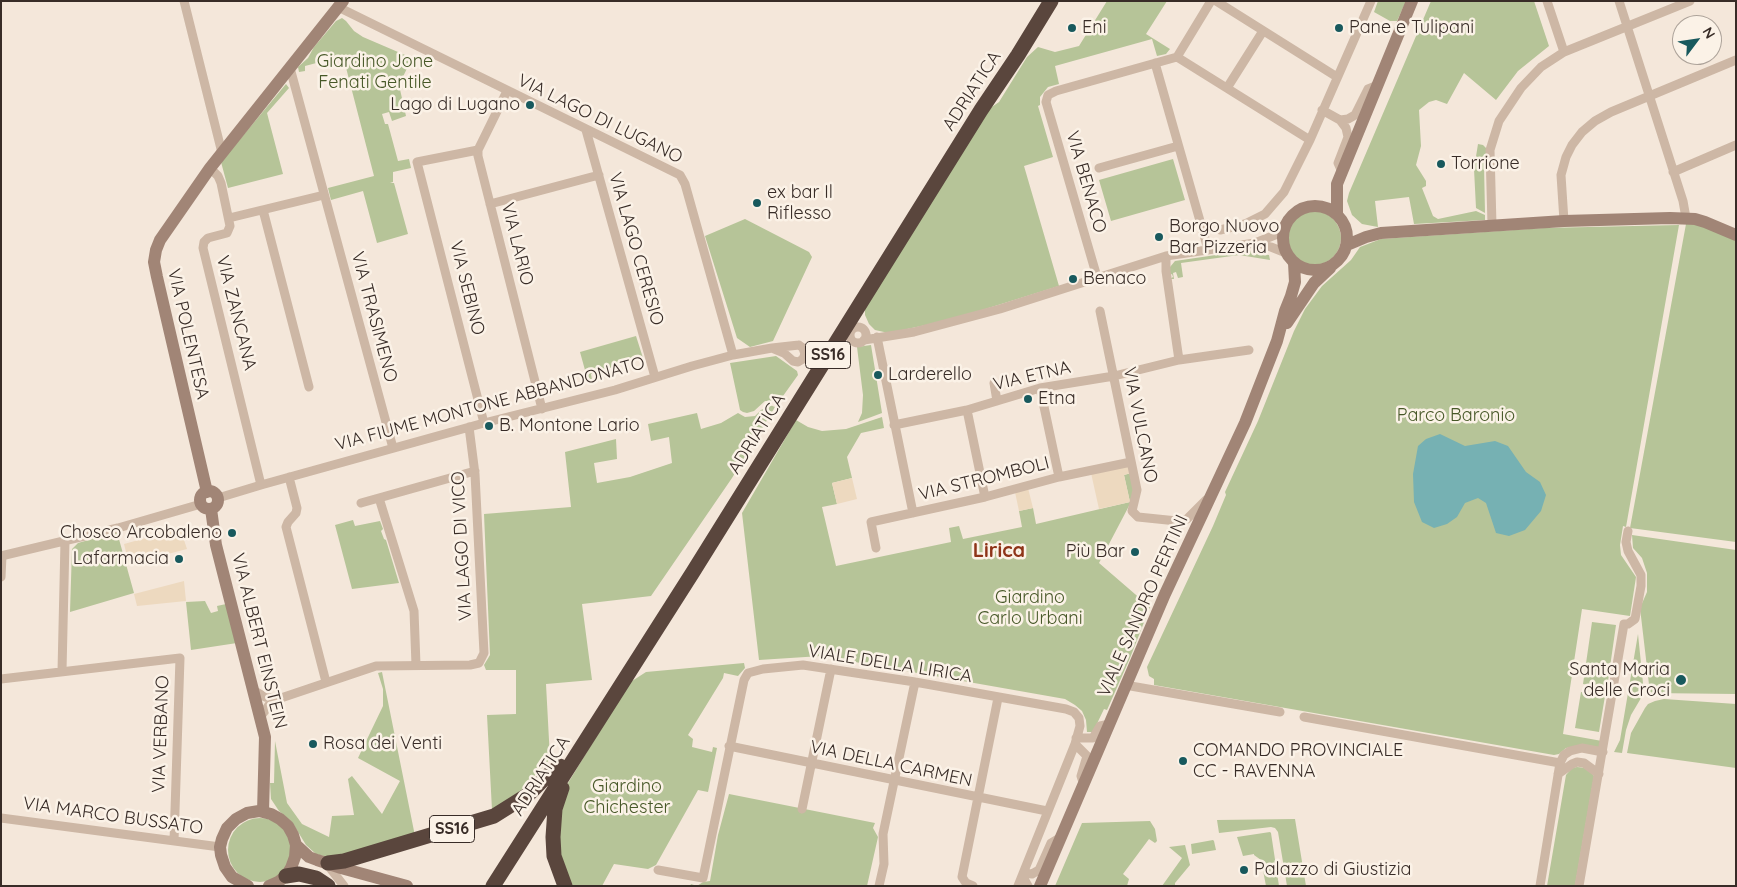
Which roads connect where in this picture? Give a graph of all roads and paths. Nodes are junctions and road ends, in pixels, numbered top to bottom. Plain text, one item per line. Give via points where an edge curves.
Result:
1 (184, 1) edge
2 (1039, 1) edge
3 (1051, 1) edge
4 (1211, 1) edge
5 (1216, 1) edge
6 (1371, 1) edge
7 (1412, 1) edge
8 (1547, 1) edge
9 (1619, 1) edge
10 (1690, 1) edge
11 (341, 4) edge
12 (1627, 27) junction
13 (1263, 31) junction
14 (1564, 52) junction
15 (1177, 57) junction
16 (1736, 60) edge
17 (1155, 63) junction
18 (290, 68) junction
19 (1337, 77) junction
20 (1378, 85) junction
21 (1227, 88) junction
22 (507, 91) junction
23 (1650, 96) junction
24 (1322, 110) junction
25 (1340, 120) junction
26 (586, 130) junction
27 (1310, 140) junction
28 (1736, 145) edge
29 (1178, 146) junction
30 (478, 150) junction
31 (222, 153) junction
32 (210, 168) junction
33 (1099, 168) dead end
34 (1673, 172) junction
35 (599, 175) junction
36 (1340, 178) junction
37 (324, 194) junction
38 (490, 204) junction
39 (1315, 206) junction
40 (263, 210) junction
41 (1337, 214) junction
42 (229, 218) junction
43 (1686, 218) junction
44 (1564, 221) junction
45 (1287, 222) junction
46 (1492, 225) junction
47 (1345, 226) junction
48 (1220, 230) dead end
49 (1381, 233) junction
50 (1736, 235) edge
51 (1255, 243) junction
52 (1347, 245) junction
53 (1208, 249) junction
54 (1166, 256) junction
55 (1290, 258) junction
56 (1331, 267) junction
57 (1096, 277) junction
58 (1100, 311) dead end
59 (864, 335) dead end
60 (877, 337) junction
61 (1277, 340) junction
62 (772, 348) dead end
63 (1250, 350) dead end
64 (733, 355) junction
65 (1179, 360) junction
66 (1114, 376) junction
67 (655, 377) junction
68 (994, 383) dead end
69 (309, 387) dead end
70 (1040, 388) junction
71 (997, 401) junction
72 (542, 409) junction
73 (967, 410) junction
74 (484, 423) junction
75 (894, 425) junction
76 (470, 427) junction
77 (393, 448) junction
78 (1131, 462) junction
79 (475, 471) junction
80 (289, 477) junction
81 (1059, 477) junction
82 (260, 485) junction
83 (1213, 494) junction
84 (985, 497) junction
85 (379, 498) junction
86 (209, 501) junction
87 (360, 503) dead end
88 (913, 513) junction
89 (1628, 531) dead end
90 (65, 541) junction
91 (876, 548) dead end
92 (2, 556) edge
93 (1, 577) edge
94 (416, 666) junction
95 (830, 670) junction
96 (62, 671) junction
97 (1, 679) edge
98 (326, 682) junction
99 (915, 682) junction
100 (1125, 685) junction
101 (255, 691) junction
102 (998, 698) junction
103 (278, 699) junction
104 (1280, 712) dead end
105 (261, 716) junction
106 (1304, 717) dead end
107 (1110, 724) junction
108 (1076, 741) junction
109 (729, 746) junction
110 (1603, 752) junction
111 (1560, 763) junction
112 (811, 764) junction
113 (563, 768) junction
114 (1558, 774) junction
115 (1599, 774) junction
116 (895, 780) junction
117 (1084, 785) junction
118 (978, 798) junction
119 (802, 809) dead end
120 (263, 812) junction
121 (1047, 812) junction
122 (1, 818) edge
123 (1062, 836) junction
124 (174, 841) junction
125 (296, 845) junction
126 (220, 847) junction
127 (333, 866) junction
128 (658, 870) dead end
129 (288, 872) junction
130 (1022, 879) edge
131 (234, 881) edge
132 (248, 886) edge
133 (269, 886) edge
134 (328, 886) edge
135 (344, 886) edge
136 (407, 886) edge
137 (484, 886) edge
138 (493, 886) edge
139 (565, 886) edge
140 (879, 886) edge
141 (973, 886) edge
142 (1028, 886) edge
143 (1040, 886) edge
144 (1540, 886) edge
145 (1579, 886) edge

1 - 31 street
2 - 113 highway, ADRIATICA / SS16
3 - 113 highway, ADRIATICA / SS16 via 688,580
4 - 15 street
5 - 13 street
6 - 19 street
7 - 20 street
8 - 14 street
9 - 12 street
10 - 12 street
11 - 18 street, VIA POLENTESA
11 - 22 street, VIA LAGO DI LUGANO
12 - 14 street
12 - 23 street
13 - 19 street
13 - 21 street
14 - 46 street via 1521,88 1500,121 1490,150
15 - 17 street
15 - 21 street
16 - 23 street
17 - 29 street
17 - 57 street, VIA BENACO via 1056,91 1048,96 1046,102
18 - 31 street, VIA POLENTESA
18 - 37 street, VIA TRASIMENO
19 - 24 street
20 - 25 street via 1368,89 1355,115 1348,120
20 - 36 street
21 - 27 street
22 - 26 street, VIA LAGO DI LUGANO
22 - 30 street
23 - 34 street
23 - 44 street via 1595,121 1572,145 1561,174
24 - 25 street
24 - 27 street
25 - 36 street via 1348,136 1338,163
26 - 35 street, VIA LAGO CERESIO
26 - 64 street, VIA LAGO DI LUGANO via 676,172 683,179
27 - 48 street via 1284,192 1265,214 1245,224
28 - 34 street
29 - 33 street
29 - 53 street
30 - 38 street, VIA LARIO
30 - 74 street, VIA SEBINO via 417,162
31 - 32 street, VIA POLENTESA
32 - 42 street via 221,183
32 - 86 street, VIA POLENTESA via 160,240 154,262
34 - 43 street
35 - 38 street
35 - 67 street, VIA LAGO CERESIO
36 - 39 street via 1325,199
36 - 41 street
37 - 40 street
37 - 77 street, VIA TRASIMENO
38 - 72 street, VIA LARIO
39 - 41 street
39 - 45 street via 1299,210
40 - 42 street
40 - 69 street
41 - 47 street
42 - 82 street, VIA ZANCANA via 230,226 226,233 208,238 203,248
43 - 44 street
43 - 50 street
44 - 46 street
45 - 51 street via 1274,235
45 - 55 street via 1283,243
46 - 49 street
47 - 49 street
47 - 52 street
49 - 52 street
51 - 53 street
51 - 55 street via 1271,247
52 - 56 street via 1344,254
53 - 54 street
54 - 57 street
54 - 65 street
55 - 56 street via 1302,268 1312,271
55 - 61 street, VIALE SANDRO PERTINI via 1295,282
56 - 61 street, VIALE SANDRO PERTINI via 1308,292
57 - 60 street via 981,314 914,332
58 - 66 street, VIA VULCANO
59 - 60 street
60 - 75 street
61 - 83 street, VIALE SANDRO PERTINI
62 - 64 street, VIA FIUME MONTONE ABBANDONATO
63 - 65 street, VIA ETNA
64 - 67 street, VIA FIUME MONTONE ABBANDONATO
65 - 66 street, VIA ETNA
66 - 70 street, VIA ETNA
66 - 78 street, VIA VULCANO
67 - 72 street, VIA FIUME MONTONE ABBANDONATO
68 - 71 street
70 - 71 street, VIA ETNA
70 - 81 street
71 - 73 street, VIA ETNA
72 - 74 street, VIA FIUME MONTONE ABBANDONATO
73 - 75 street, VIA ETNA
73 - 84 street
74 - 76 street, VIA FIUME MONTONE ABBANDONATO
75 - 88 street
76 - 77 street, VIA FIUME MONTONE ABBANDONATO
76 - 79 street, VIA LAGO DI VICO
77 - 80 street, VIA FIUME MONTONE ABBANDONATO
78 - 81 street, VIA STROMBOLI
78 - 83 street, VIA VULCANO via 1137,490 1132,511 1138,517 1187,519
79 - 85 street
79 - 94 street, VIA LAGO DI VICO via 484,653 479,663 470,665
80 - 82 street, VIA FIUME MONTONE ABBANDONATO
80 - 98 street via 297,508 286,527
81 - 84 street, VIA STROMBOLI
82 - 86 street, VIA FIUME MONTONE ABBANDONATO
83 - 100 street, VIALE SANDRO PERTINI
84 - 88 street, VIA STROMBOLI
85 - 87 street
85 - 94 street via 414,611
86 - 90 street, VIA FIUME MONTONE ABBANDONATO
86 - 101 street, VIA ALBERT EINSTEIN via 216,545
88 - 91 street, VIA STROMBOLI via 871,522
89 - 110 street via 1628,551 1641,575 1642,586 1635,619 1624,624
90 - 92 street, VIA FIUME MONTONE ABBANDONATO
90 - 96 street
92 - 93 street
94 - 98 street via 376,666
95 - 99 street, VIALE DELLA LIRICA
95 - 109 street, VIALE DELLA LIRICA via 803,665 748,673
95 - 112 street
96 - 97 street, VIA VERBANO
96 - 124 street, VIA VERBANO via 180,658
98 - 103 street
99 - 102 street, VIALE DELLA LIRICA
99 - 116 street
100 - 104 street
100 - 107 street, VIALE SANDRO PERTINI
101 - 103 street
101 - 105 street, VIA ALBERT EINSTEIN
102 - 108 street, VIALE DELLA LIRICA via 1074,712 1080,726
102 - 118 street
103 - 105 street
105 - 120 street, VIA ALBERT EINSTEIN via 266,752
106 - 111 street
107 - 108 street via 1100,726 1091,738
107 - 117 street, VIALE SANDRO PERTINI
108 - 117 street via 1087,756 1081,776
108 - 121 street, VIALE DELLA LIRICA
109 - 112 street, VIA DELLA CARMEN
109 - 128 street, VIALE DELLA LIRICA via 703,878
110 - 111 street via 1576,749 1564,755
110 - 115 street
111 - 114 street
112 - 116 street, VIA DELLA CARMEN
112 - 119 street
113 - 127 highway, SS16 via 546,776 529,794 494,816
113 - 137 highway, ADRIATICA / SS16
113 - 138 highway, ADRIATICA / SS16
113 - 139 highway, SS16 via 563,786 555,809 553,838 554,856
114 - 115 street via 1578,762
114 - 144 street
115 - 145 street
116 - 118 street, VIA DELLA CARMEN
116 - 140 street via 883,834 884,864
117 - 123 street, VIALE SANDRO PERTINI
118 - 121 street, VIA DELLA CARMEN
118 - 141 street via 962,877
120 - 125 street via 280,818 288,826
120 - 126 street via 236,818 227,828
121 - 130 street, VIALE DELLA LIRICA
122 - 124 street, VIA MARCO BUSSATO
123 - 130 street via 1051,843 1039,870
123 - 143 street, VIALE SANDRO PERTINI
124 - 126 street, VIA MARCO BUSSATO
125 - 127 street via 309,856
125 - 129 street via 296,857
126 - 131 street via 225,867
127 - 129 street via 309,865
127 - 135 street
127 - 136 street
129 - 133 street
129 - 134 highway via 316,878
130 - 142 street
131 - 132 street

